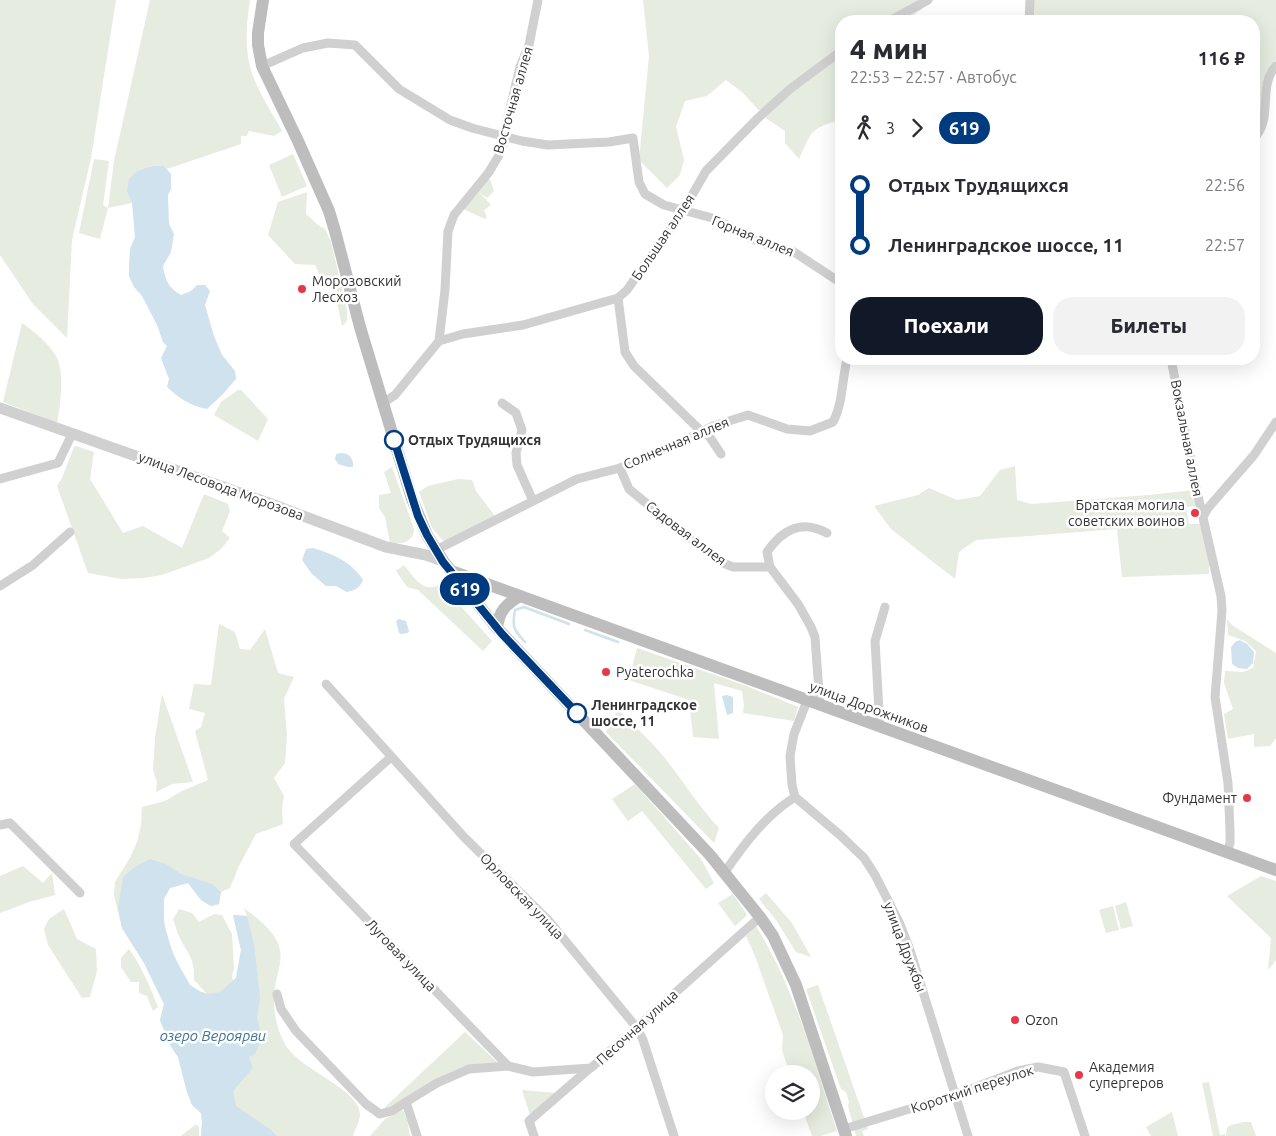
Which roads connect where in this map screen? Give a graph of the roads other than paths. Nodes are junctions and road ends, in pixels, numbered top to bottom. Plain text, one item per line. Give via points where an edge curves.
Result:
1 (263, 0) edge
2 (538, 0) edge
3 (928, 0) edge
4 (1030, 0) edge
5 (900, 15) edge
6 (1029, 15) edge
7 (835, 55) edge
8 (262, 66) junction
9 (1276, 66) edge
10 (1260, 128) edge
11 (506, 136) junction
12 (682, 211) junction
13 (835, 279) edge
14 (618, 298) junction
15 (439, 341) junction
16 (846, 365) edge
17 (1173, 365) edge
18 (502, 402) dead end
19 (383, 403) junction
20 (0, 408) edge
21 (1276, 422) edge
22 (702, 432) junction
23 (72, 434) junction
24 (721, 454) dead end
25 (620, 468) junction
26 (0, 479) edge
27 (533, 501) junction
28 (1203, 517) junction
29 (70, 532) dead end
30 (827, 533) dead end
31 (427, 535) junction
32 (406, 550) junction
33 (444, 561) junction
34 (770, 567) junction
35 (0, 586) edge
36 (520, 596) junction
37 (885, 607) dead end
38 (497, 628) junction
39 (326, 684) dead end
40 (807, 701) junction
41 (820, 706) junction
42 (880, 728) junction
43 (392, 757) junction
44 (795, 798) junction
45 (0, 825) edge
46 (1227, 853) junction
47 (1276, 870) edge
48 (725, 872) junction
49 (80, 892) dead end
50 (760, 917) junction
51 (278, 994) dead end
52 (637, 1028) junction
53 (508, 1066) junction
54 (591, 1068) junction
55 (955, 1095) junction
56 (406, 1102) junction
57 (845, 1133) edge
58 (417, 1136) edge
59 (534, 1136) edge
60 (674, 1136) edge
61 (968, 1136) edge
62 (1085, 1136) edge

1 - 8 main road via 258,33
2 - 11 street, Восточная аллея
3 - 5 street
4 - 6 street
7 - 12 street, Большая аллея via 758,118 706,171
8 - 11 street, Горная аллея via 303,48 328,43 355,45 399,89 415,100 450,120
8 - 19 main road via 329,211
9 - 10 street via 1266,85
11 - 12 street, Горная аллея via 548,145 633,138 639,182 645,194
11 - 15 street, Восточная аллея via 489,172 458,209 448,230
12 - 13 street, Горная аллея via 716,219 772,247 794,252
12 - 14 street, Большая аллея via 627,290
14 - 15 street via 523,325
14 - 22 street via 625,352 634,366
15 - 19 street via 395,395
16 - 22 street, Солнечная аллея via 840,409 833,422 810,431 787,429 748,415
17 - 28 street, Вокзальная аллея
18 - 27 street via 516,413 522,430 516,453 517,465
19 - 31 main road via 412,499
20 - 23 street, улица Лесовода Морозова
21 - 28 street, Вокзальная аллея via 1254,455
22 - 24 street via 709,436
22 - 25 street, Солнечная аллея
23 - 26 street via 58,462
23 - 32 street, улица Лесовода Морозова via 386,547
25 - 27 street, Солнечная аллея via 577,479
25 - 34 street, Садовая аллея via 629,489 723,563 733,567
27 - 33 street, Солнечная аллея
28 - 46 street via 1221,596 1215,697 1228,783 1230,843
29 - 35 street via 33,565
30 - 34 street via 810,527 790,530 776,539 767,552
31 - 32 street via 417,550
31 - 33 main road
32 - 33 street, улица Лесовода Морозова
33 - 36 main road, улица Дорожников
33 - 38 main road
34 - 41 street via 812,627
36 - 38 main road via 503,609
36 - 40 main road, улица Дорожников
37 - 42 street via 875,642
38 - 48 main road
39 - 43 street, Орловская улица
40 - 41 main road, улица Дорожников
40 - 44 street via 794,734 790,756
41 - 42 main road, улица Дорожников
42 - 46 main road, улица Дорожников
43 - 52 street, Орловская улица via 464,837 549,921
43 - 53 street, Луговая улица via 294,844
44 - 48 street via 773,814
44 - 55 street, улица Дружбы via 853,846 875,875 910,950
45 - 49 street via 10,823
46 - 47 main road, улица Дорожников
48 - 50 main road
50 - 52 street, Песочная улица
50 - 57 main road via 773,936 796,985
51 - 56 street, Песочная улица via 280,1009 296,1031 366,1104 380,1114
52 - 54 street, Песочная улица
52 - 60 street, Орловская улица
53 - 54 street, Песочная улица via 532,1072
53 - 56 street, Песочная улица via 469,1069
54 - 59 street via 529,1121
55 - 57 street, Короткий переулок
55 - 61 street, улица Дружбы
55 - 62 street, Короткий переулок via 1018,1072 1038,1068 1064,1072
56 - 58 street

